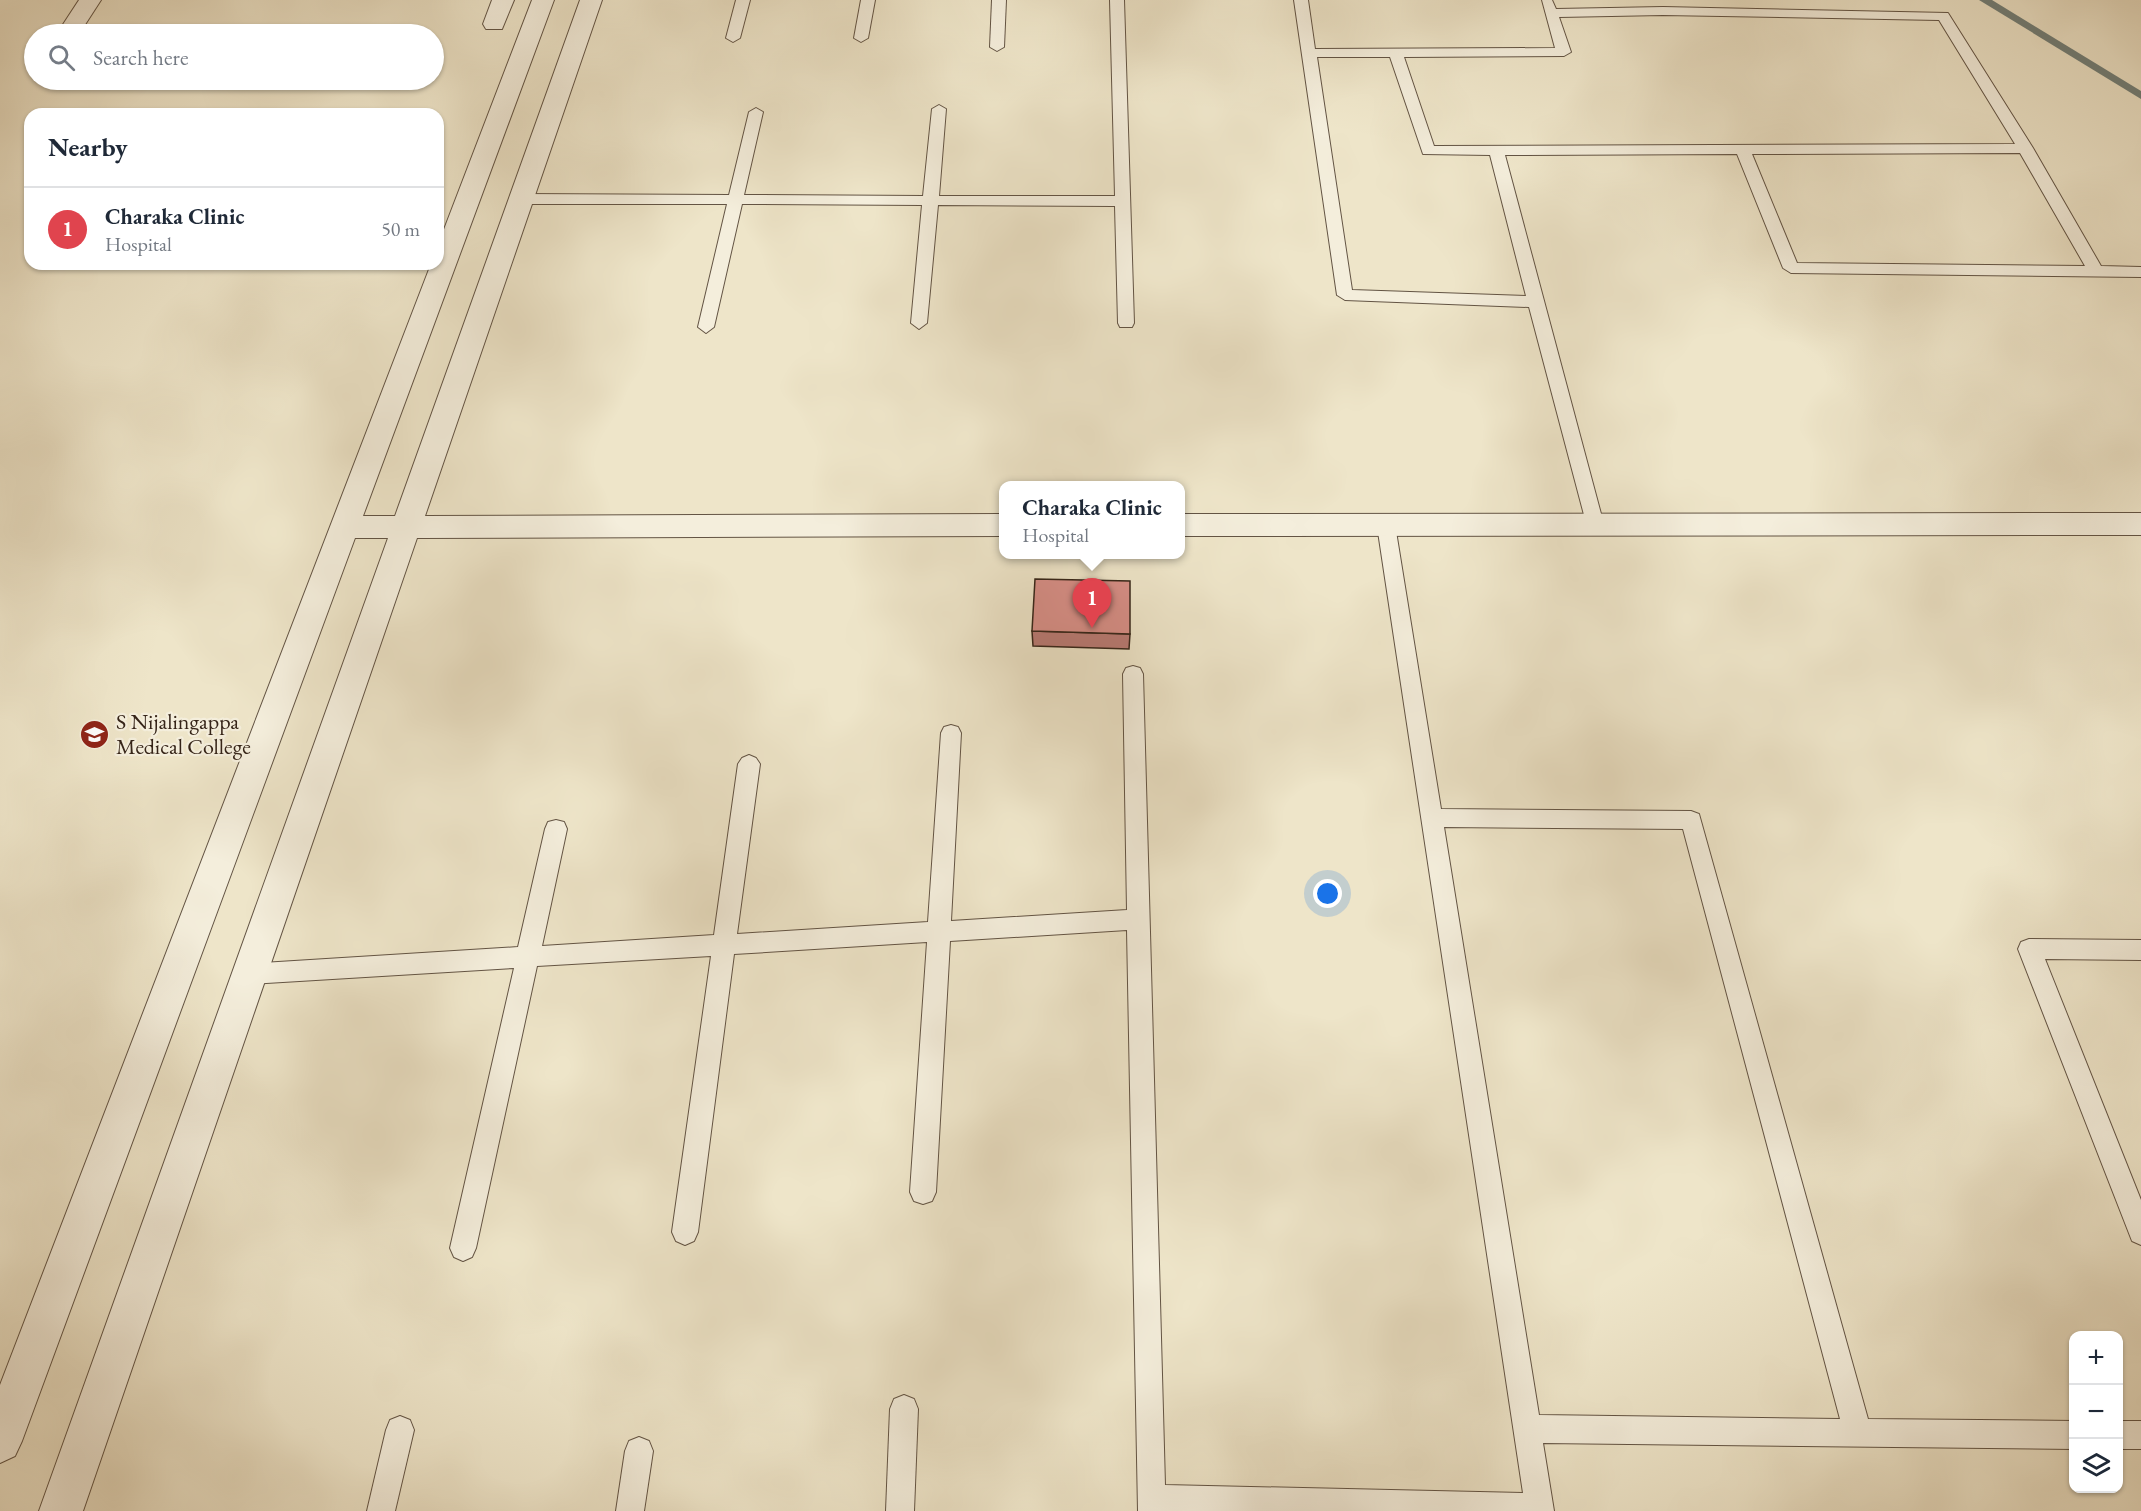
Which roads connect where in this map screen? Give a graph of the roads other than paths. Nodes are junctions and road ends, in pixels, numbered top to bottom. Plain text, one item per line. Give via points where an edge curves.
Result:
1 (90, 0) edge
2 (503, 0) edge
3 (543, 0) edge
4 (591, 0) edge
5 (743, 0) edge
6 (868, 0) edge
7 (999, 0) edge
8 (1117, 0) edge
9 (1301, 0) edge
10 (1549, 6) edge
11 (1661, 6) edge
12 (74, 24) edge
13 (494, 24) dead end
14 (734, 38) dead end
15 (861, 38) dead end
16 (997, 47) dead end
17 (1309, 53) junction
18 (1396, 53) junction
19 (939, 109) dead end
20 (756, 112) dead end
21 (2025, 148) junction
22 (1496, 150) junction
23 (1743, 150) junction
24 (520, 200) junction
25 (736, 200) junction
26 (931, 201) junction
27 (1123, 201) junction
28 (444, 262) edge
29 (441, 270) edge
30 (2096, 272) junction
31 (2141, 272) edge
32 (1536, 302) junction
33 (919, 323) dead end
34 (1126, 323) dead end
35 (706, 327) dead end
36 (2141, 524) edge
37 (999, 525) edge
38 (1185, 525) edge
39 (1386, 525) junction
40 (1595, 525) junction
41 (344, 526) junction
42 (406, 526) junction
43 (1132, 674) dead end
44 (951, 733) dead end
45 (748, 764) dead end
46 (1431, 818) junction
47 (556, 829) dead end
48 (1138, 919) junction
49 (938, 931) junction
50 (724, 945) junction
51 (2141, 950) edge
52 (528, 957) junction
53 (248, 974) junction
54 (923, 1192) dead end
55 (685, 1232) dead end
56 (2141, 1232) edge
57 (463, 1248) dead end
58 (904, 1409) dead end
59 (1527, 1429) junction
60 (400, 1430) dead end
61 (1858, 1433) junction
62 (2069, 1435) edge
63 (2123, 1435) edge
64 (2141, 1435) edge
65 (0, 1441) edge
66 (639, 1451) dead end
67 (1151, 1505) edge
68 (1539, 1509) edge
69 (61, 1511) edge
70 (381, 1511) edge
71 (630, 1511) edge
72 (900, 1511) edge

1 - 12 street
2 - 13 street
3 - 28 street
4 - 24 street
5 - 14 lane
6 - 15 lane
7 - 16 lane
8 - 27 lane
9 - 17 lane
10 - 11 lane
10 - 18 lane via 1564,52
11 - 21 lane via 1943,16
17 - 18 lane
17 - 32 lane via 1345,295
18 - 22 lane via 1428,151
19 - 26 lane
20 - 25 lane
21 - 23 lane
21 - 30 lane
22 - 23 lane
22 - 32 lane
23 - 30 lane via 1791,268
24 - 25 lane
24 - 42 street
25 - 26 lane
25 - 35 lane
26 - 27 lane
26 - 33 lane
27 - 34 lane
29 - 41 street
30 - 31 lane
32 - 40 lane
36 - 40 street
37 - 42 street
38 - 39 street
39 - 40 street
39 - 46 lane
41 - 42 street
41 - 65 street
42 - 53 street
43 - 48 lane
44 - 49 lane
45 - 50 lane
46 - 59 lane
46 - 61 lane via 1691,820
47 - 52 lane
48 - 49 lane
48 - 67 lane
49 - 50 lane
49 - 54 lane
50 - 52 lane
50 - 55 lane
51 - 56 lane via 2029,949
52 - 53 lane
52 - 57 lane
53 - 69 street
58 - 72 lane
59 - 61 lane
59 - 68 lane
60 - 70 lane
61 - 62 lane
63 - 64 lane
66 - 71 lane
67 - 68 lane

